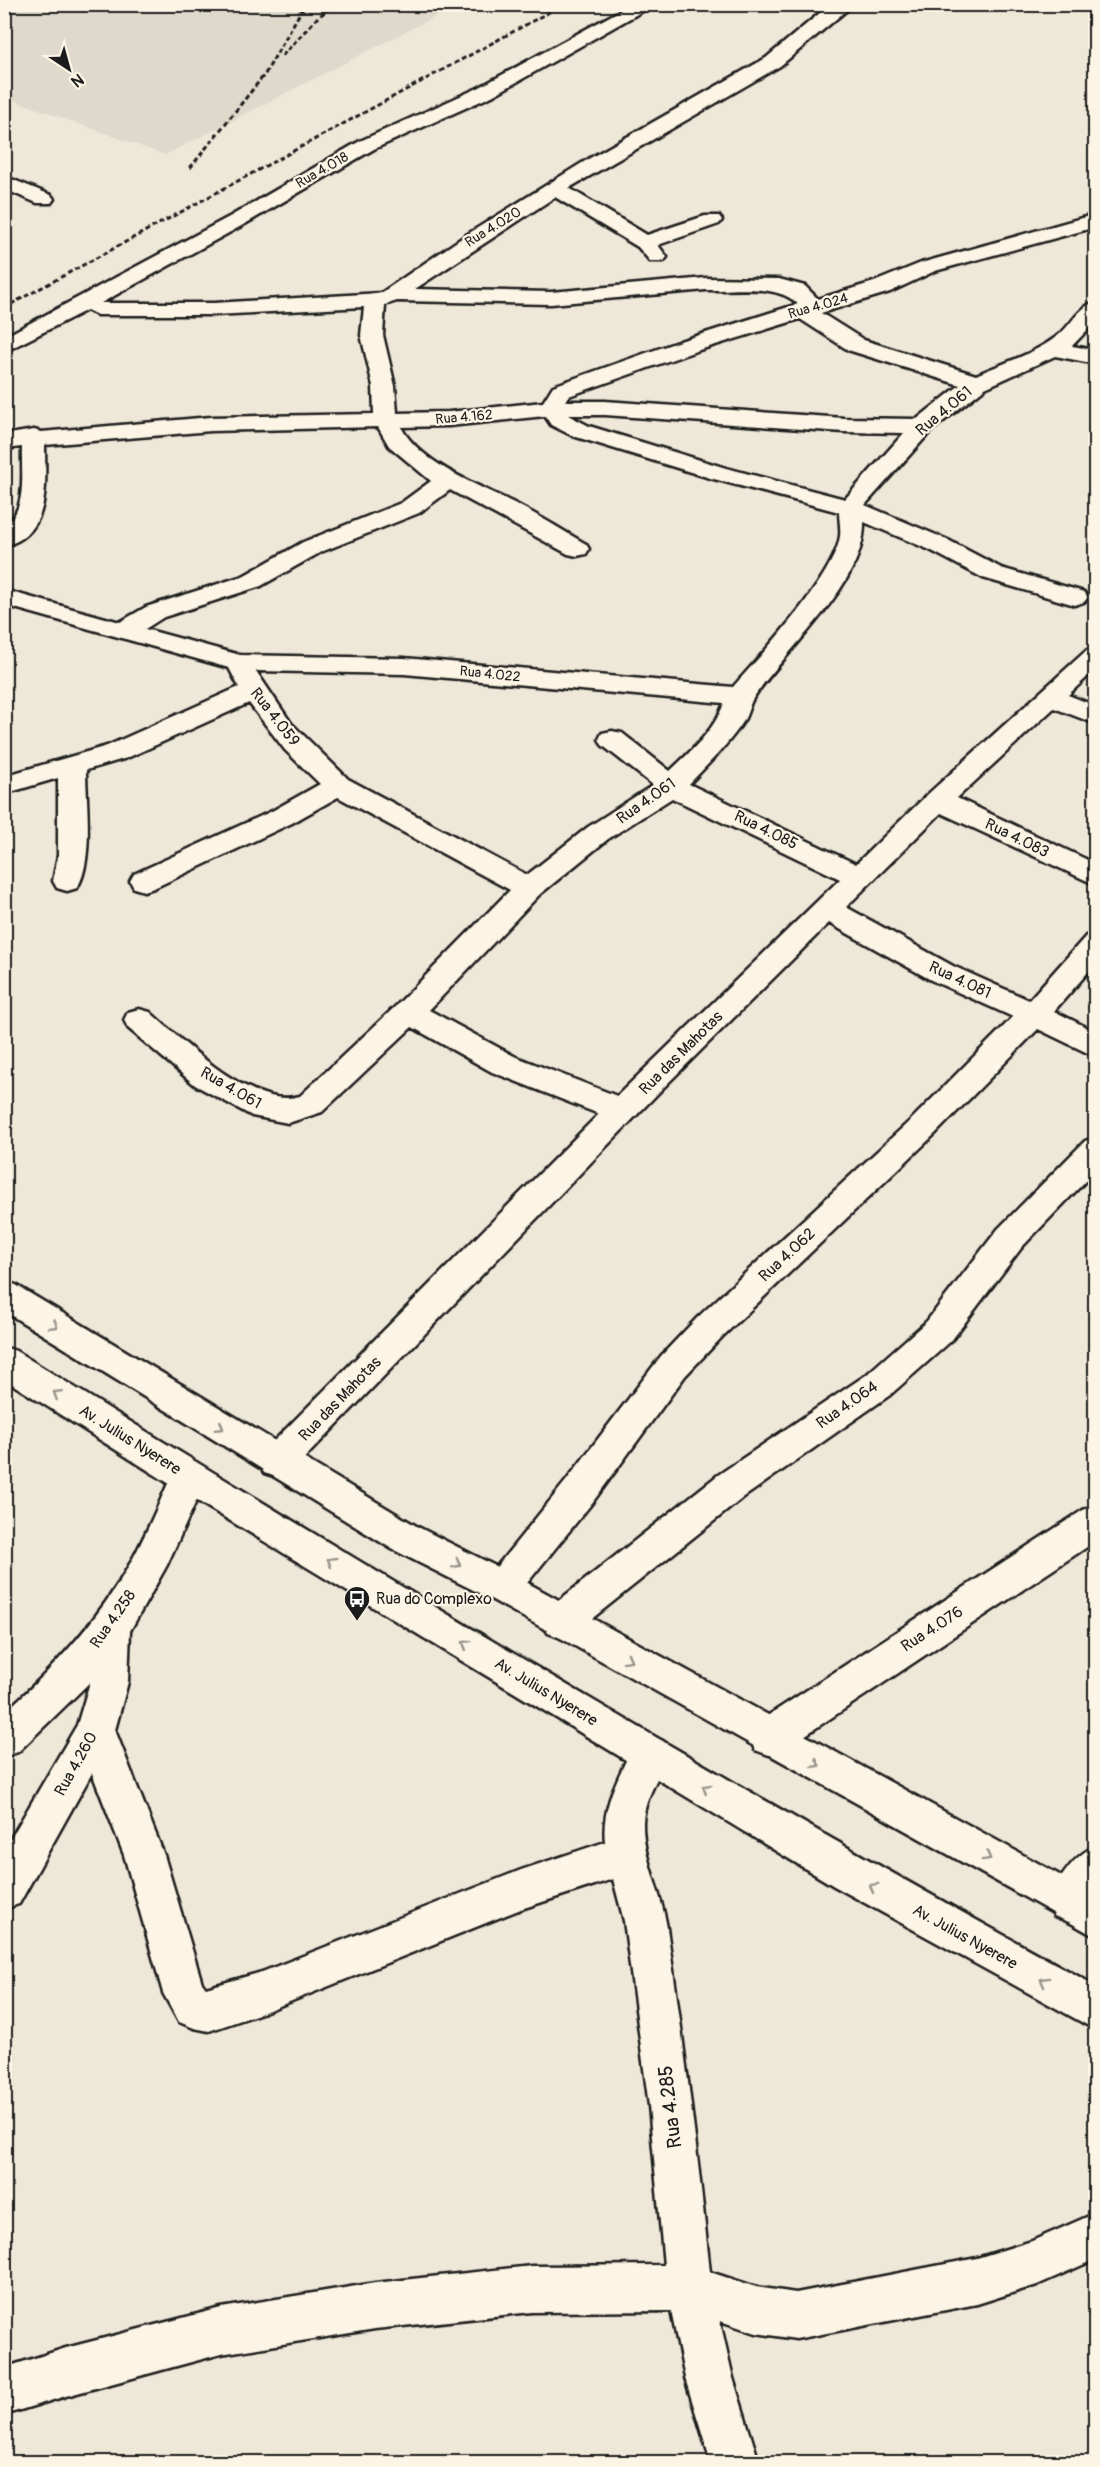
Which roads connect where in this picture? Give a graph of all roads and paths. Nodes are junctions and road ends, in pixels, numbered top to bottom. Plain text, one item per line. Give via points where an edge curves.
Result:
1 (646, 4) edge
2 (845, 4) edge
3 (4, 182) edge
4 (556, 189) junction
5 (44, 199) dead end
6 (238, 220) junction
7 (712, 220) dead end
8 (1095, 220) edge
9 (386, 298) junction
10 (1095, 308) edge
11 (97, 309) junction
12 (808, 309) junction
13 (4, 347) edge
14 (1053, 349) junction
15 (1095, 357) edge
16 (977, 383) junction
17 (553, 408) junction
18 (387, 420) junction
19 (923, 426) junction
20 (34, 437) junction
21 (4, 442) edge
22 (448, 480) junction
23 (851, 508) junction
24 (4, 538) edge
25 (577, 549) dead end
26 (1075, 597) dead end
27 (16, 601) edge
28 (7, 623) dead end
29 (124, 630) junction
30 (1095, 655) edge
31 (239, 663) junction
32 (253, 691) junction
33 (740, 696) junction
34 (1052, 698) junction
35 (1095, 716) edge
36 (612, 739) dead end
37 (72, 765) junction
38 (338, 784) junction
39 (4, 785) edge
40 (672, 786) junction
41 (938, 800) junction
42 (1095, 876) edge
43 (860, 877) junction
44 (144, 880) dead end
45 (67, 881) dead end
46 (529, 888) junction
47 (826, 909) junction
48 (1095, 943) edge
49 (409, 1012) junction
50 (1034, 1014) junction
51 (140, 1020) dead end
52 (1095, 1046) edge
53 (622, 1111) junction
54 (1095, 1149) edge
55 (4, 1294) edge
56 (4, 1361) edge
57 (278, 1462) junction
58 (189, 1477) junction
59 (1095, 1521) edge
60 (502, 1587) junction
61 (561, 1621) junction
62 (111, 1627) junction
63 (95, 1730) junction
64 (768, 1737) junction
65 (4, 1739) edge
66 (649, 1754) junction
67 (627, 1855) junction
68 (1095, 1865) edge
69 (4, 1890) edge
70 (1082, 1909) edge
71 (1095, 2009) edge
72 (1095, 2235) edge
73 (689, 2288) junction
74 (4, 2392) edge
75 (735, 2463) edge

1 - 6 street, Rua 4.018 via 484,92 367,145
2 - 4 street, Rua 4.020 via 765,67
3 - 5 street
4 - 7 street via 651,250
4 - 9 street, Rua 4.020 via 472,239
6 - 11 street via 150,280
6 - 13 street, Rua 4.018
8 - 12 street, Rua 4.024 via 928,267 882,287
9 - 11 street via 214,309
9 - 12 street via 551,298 706,284 779,285 797,291
9 - 18 street via 372,335
10 - 14 street, Rua 4.061 via 1082,326
11 - 13 street via 40,336
12 - 16 street via 856,345
12 - 17 street, Rua 4.024 via 575,386 557,394
14 - 15 street
14 - 16 street, Rua 4.061
16 - 19 street, Rua 4.061
17 - 18 street, Rua 4.162 via 449,419
17 - 19 street, Rua 4.162 via 605,408 798,423
17 - 23 street via 559,420 581,431
18 - 20 street, Rua 4.162 via 211,424
18 - 22 street via 397,441
19 - 23 street, Rua 4.061
20 - 21 street, Rua 4.162
20 - 24 street via 32,508 24,524
22 - 25 street
22 - 29 street via 410,508 312,546 252,581 155,612
23 - 26 street via 930,541 992,573
23 - 33 street, Rua 4.061 via 852,537 834,579
27 - 28 street
27 - 29 street
29 - 31 street
30 - 34 street, Rua das Mahotas
31 - 32 street, Rua 4.059
31 - 33 street, Rua 4.022 via 404,666
32 - 37 street via 117,752
32 - 38 street, Rua 4.059 via 285,734
33 - 40 street, Rua 4.061 via 732,719
34 - 35 street
34 - 41 street, Rua das Mahotas
36 - 40 street, Rua 4.085
37 - 39 street
37 - 45 street via 72,855
38 - 44 street via 282,817
38 - 46 street, Rua 4.059
40 - 43 street, Rua 4.085
40 - 46 street, Rua 4.061 via 598,833
41 - 42 street, Rua 4.083
41 - 43 street, Rua das Mahotas
43 - 47 street, Rua das Mahotas
46 - 49 street, Rua 4.061
47 - 50 street, Rua 4.081 via 942,973
47 - 53 street, Rua das Mahotas
48 - 50 street, Rua 4.062
49 - 51 street, Rua 4.061 via 311,1104 288,1111 262,1108 206,1077
49 - 53 street via 503,1064
50 - 52 street, Rua 4.081
50 - 60 street, Rua 4.062 via 924,1126 673,1366
53 - 57 street, Rua das Mahotas
54 - 61 street, Rua 4.064 via 1010,1238 939,1330 887,1377 731,1486
55 -> 57 street
58 -> 56 street, Av. Julius Nyerere
57 -> 60 street via 405,1538
58 - 62 street, Rua 4.258 via 154,1557
66 -> 58 street, Av. Julius Nyerere
59 - 64 street, Rua 4.076
60 - 61 street
61 -> 64 street
62 - 63 street, Rua 4.260 via 109,1682
62 - 65 street, Rua 4.258 via 66,1682
63 - 67 street via 144,1855 184,1993 194,2007 201,2009 209,2010 319,1972 563,1873
63 - 69 street, Rua 4.260
64 -> 70 street
66 - 67 street, Rua 4.285 via 626,1805 623,1822
71 -> 66 street, Av. Julius Nyerere via 848,1872
67 - 73 street, Rua 4.285 via 645,1921 671,2106
68 - 70 street
72 - 73 street via 1037,2262 977,2281 796,2316 756,2310
73 - 74 street via 532,2289 375,2306 221,2331
73 - 75 street, Rua 4.285 via 709,2378

